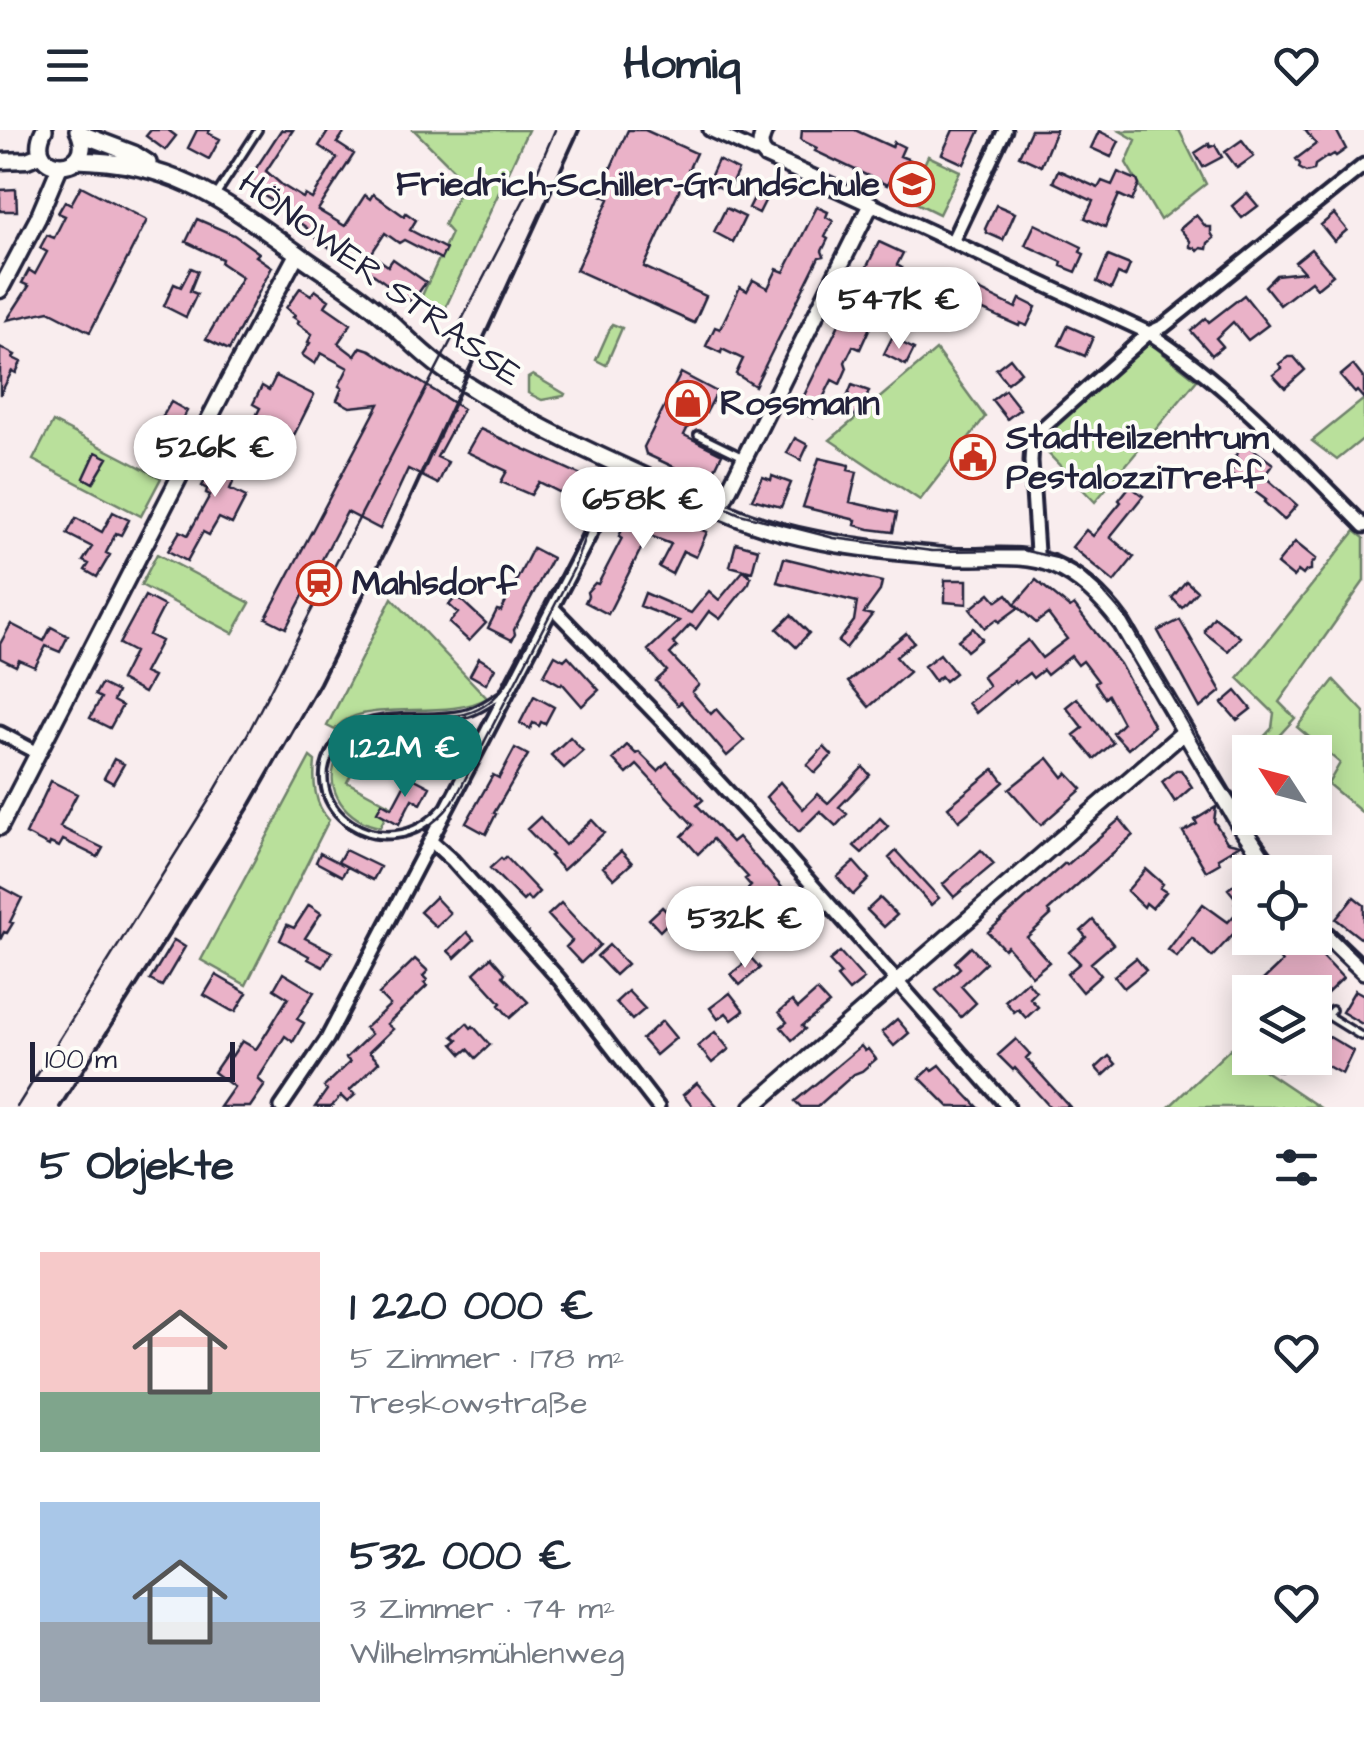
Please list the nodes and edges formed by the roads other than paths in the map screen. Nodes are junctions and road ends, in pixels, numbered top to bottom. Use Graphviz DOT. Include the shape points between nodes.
graph roads {
  1 [pos="258,130"];
  2 [pos="710,130"];
  3 [pos="764,130"];
  4 [pos="1005,130"];
  5 [pos="80,132"];
  6 [pos="39,139"];
  7 [pos="760,150"];
  8 [pos="0,162"];
  9 [pos="68,162"];
  10 [pos="1364,165"];
  11 [pos="164,172"];
  12 [pos="215,198"];
  13 [pos="871,204"];
  14 [pos="952,242"];
  15 [pos="298,254"];
  16 [pos="0,290"];
  17 [pos="1150,334"];
  18 [pos="698,435"];
  19 [pos="746,458"];
  20 [pos="626,467"];
  21 [pos="720,509"];
  22 [pos="1364,526"];
  23 [pos="1035,559"];
  24 [pos="552,607"];
  25 [pos="512,686"];
  26 [pos="1184,732"];
  27 [pos="0,733"];
  28 [pos="38,753"];
  29 [pos="464,778"];
  30 [pos="0,826"];
  31 [pos="430,841"];
  32 [pos="1262,855"];
  33 [pos="1332,940"];
  34 [pos="1364,971"];
  35 [pos="898,980"];
  36 [pos="1332,1014"];
  37 [pos="1362,1036"];
  38 [pos="280,1107"];
  39 [pos="658,1107"];
  40 [pos="752,1107"];
  41 [pos="1008,1107"];
  1 -- 12 [label="lane"];
  2 -- 7 [label="street"];
  3 -- 7 [label="street"];
  4 -- 14 [label="street"];
  5 -- 9 [label="main road" via="82,148"];
  5 -- 11 [label="main road, HÖNOWER STRASSE"];
  6 -- 8 [label="street" via="28,160"];
  6 -- 9 [label="main road" via="47,160"];
  7 -- 13 [label="street"];
  9 -- 11 [label="main road, HÖNOWER STRASSE" via="136,164"];
  9 -- 16 [label="street"];
  10 -- 17 [label="street"];
  11 -- 12 [label="main road, HÖNOWER STRASSE"];
  12 -- 15 [label="main road, HÖNOWER STRASSE"];
  13 -- 14 [label="street"];
  13 -- 19 [label="street"];
  14 -- 17 [label="street"];
  15 -- 20 [label="main road, HÖNOWER STRASSE" via="448,372"];
  15 -- 28 [label="street"];
  17 -- 22 [label="street" via="1244,408"];
  17 -- 23 [label="street" via="1038,431 1031,461"];
  18 -- 19 [label="lane"];
  19 -- 21 [label="street"];
  20 -- 21 [label="main road, HÖNOWER STRASSE"];
  20 -- 24 [label="street"];
  21 -- 23 [label="main road, HÖNOWER STRASSE" via="839,544"];
  23 -- 26 [label="main road, HÖNOWER STRASSE" via="1069,573 1111,609"];
  24 -- 25 [label="street"];
  24 -- 35 [label="street"];
  25 -- 29 [label="street"];
  25 -- 29 [label="lane" via="462,715 353,729 331,751 325,775 342,817 382,836 405,834 430,820"];
  26 -- 32 [label="main road, HÖNOWER STRASSE"];
  26 -- 35 [label="street"];
  27 -- 28 [label="street"];
  28 -- 30 [label="street"];
  29 -- 31 [label="street"];
  31 -- 38 [label="street" via="327,1039"];
  31 -- 39 [label="street" via="559,979"];
  33 -- 34 [label="main road"];
  35 -- 40 [label="street"];
  35 -- 41 [label="street"];
  36 -- 37 [label="lane"];
}
